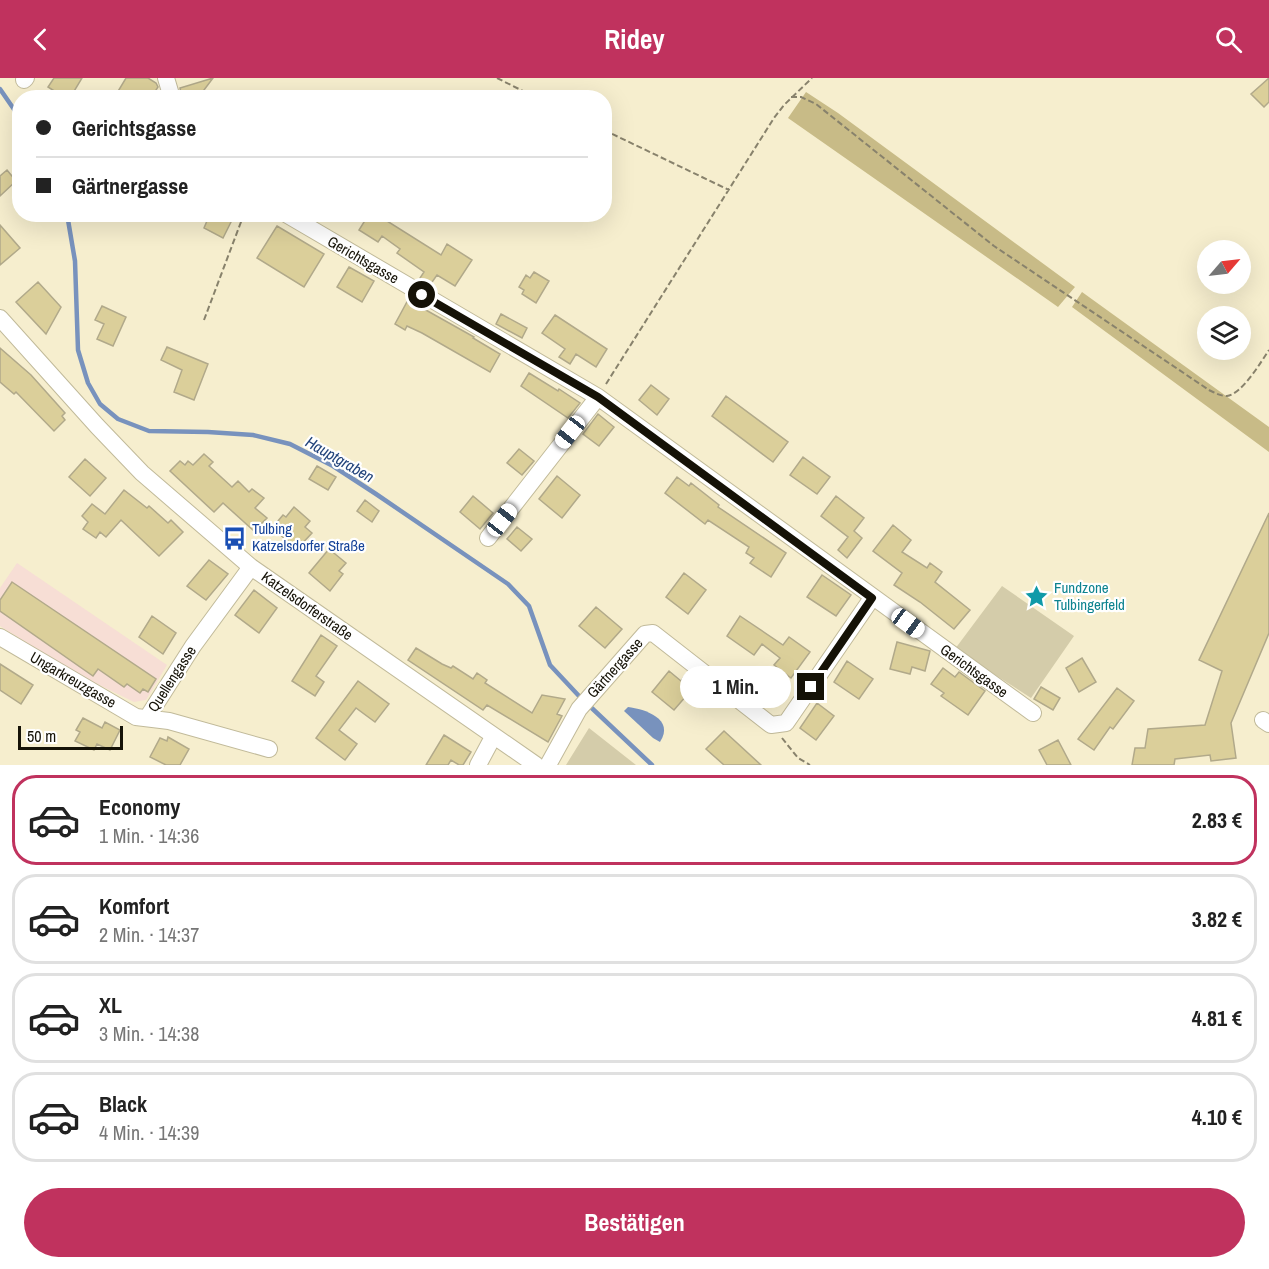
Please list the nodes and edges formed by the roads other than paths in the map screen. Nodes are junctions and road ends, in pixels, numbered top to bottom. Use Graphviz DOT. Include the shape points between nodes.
graph roads {
  1 [pos="300,222"];
  2 [pos="0,318"];
  3 [pos="598,397"];
  4 [pos="488,538"];
  5 [pos="251,567"];
  6 [pos="872,598"];
  7 [pos="0,637"];
  8 [pos="1033,713"];
  9 [pos="147,718"];
  10 [pos="493,737"];
  11 [pos="269,749"];
  12 [pos="478,765"];
  13 [pos="536,765"];
  14 [pos="548,765"];
  1 -- 3 [label="street, Gerichtsgasse"];
  2 -- 5 [label="street, Katzelsdorferstraße" via="142,473"];
  3 -- 4 [label="street"];
  3 -- 6 [label="street, Gerichtsgasse"];
  5 -- 9 [label="street, Quellengasse"];
  5 -- 10 [label="street, Katzelsdorferstraße"];
  6 -- 8 [label="street, Gerichtsgasse"];
  6 -- 14 [label="street, Gärtnergasse" via="786,723 771,725 653,633 645,634 579,709"];
  7 -- 9 [label="street, Ungarkreuzgasse" via="136,717"];
  9 -- 11 [label="street, Quellengasse"];
  10 -- 12 [label="street"];
  10 -- 13 [label="street, Katzelsdorferstraße"];
}
